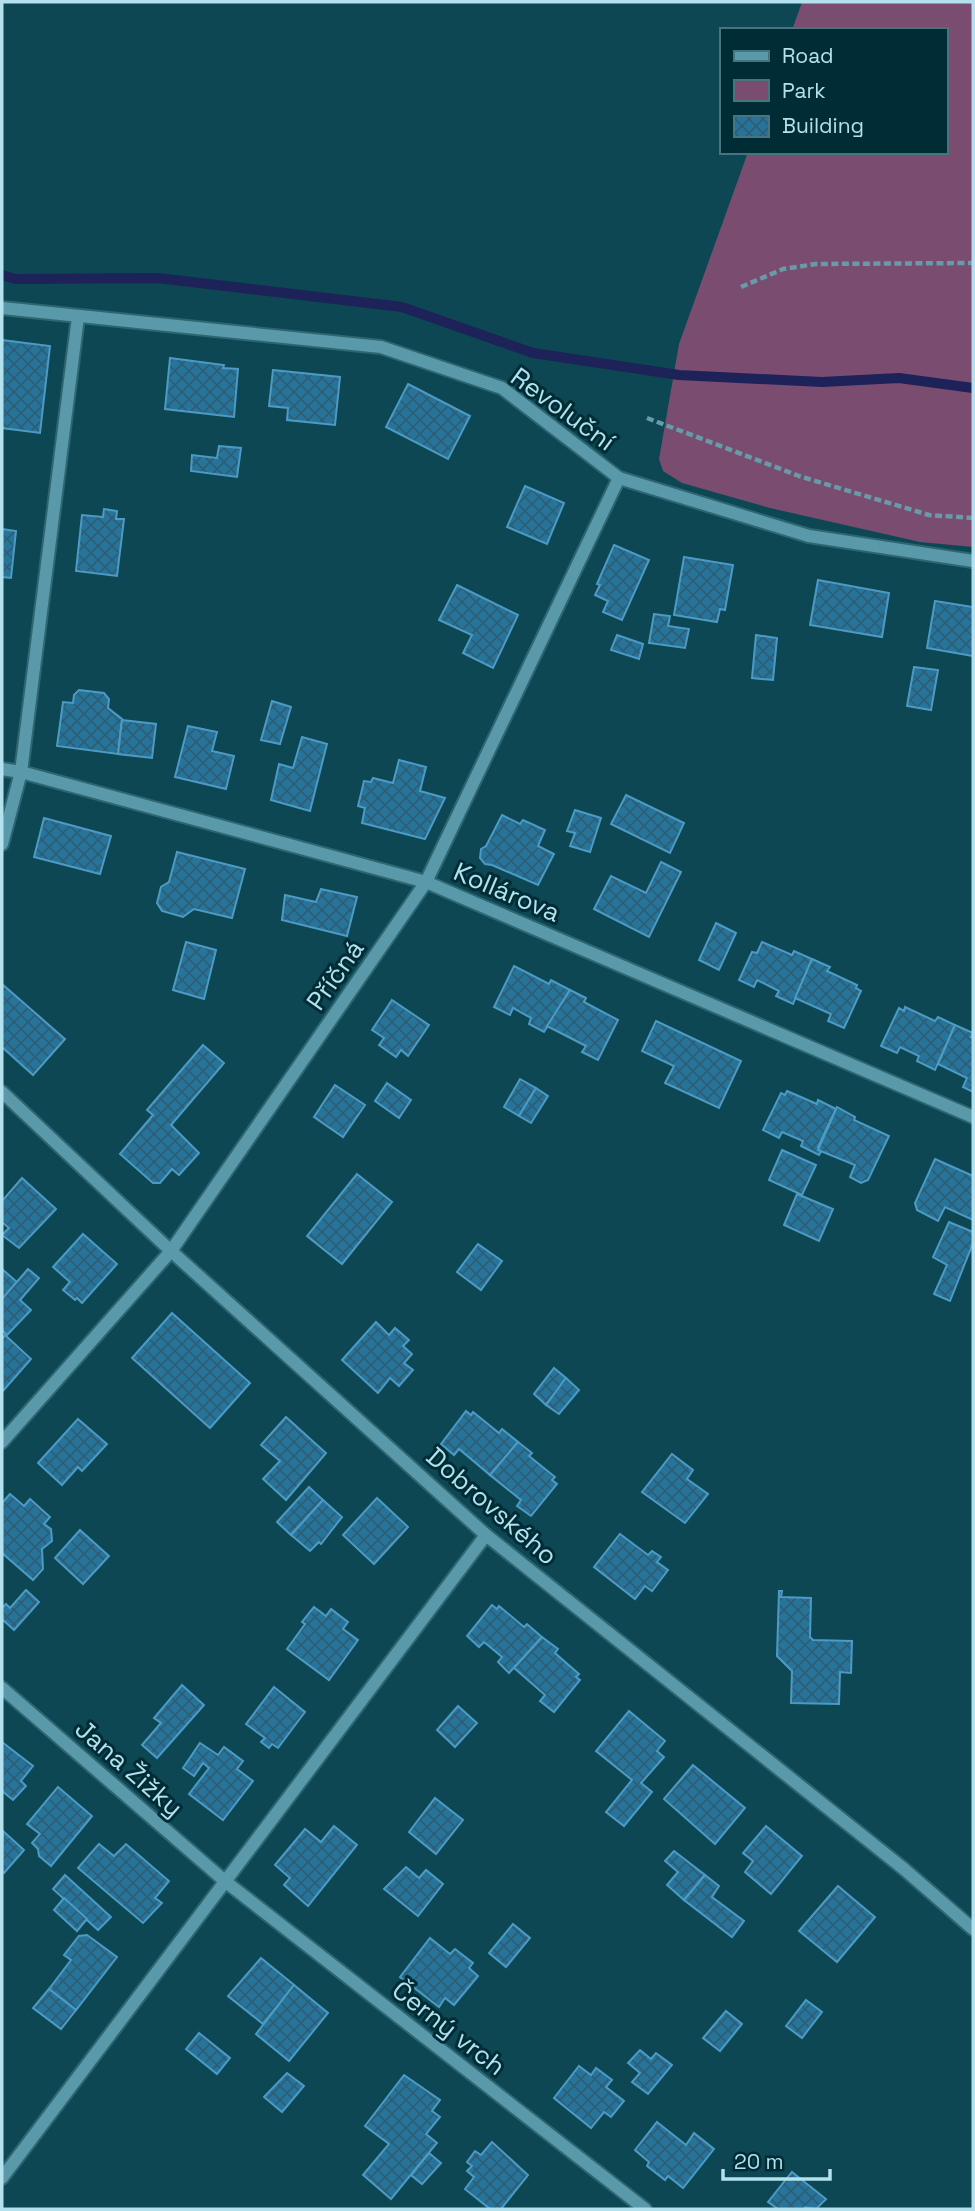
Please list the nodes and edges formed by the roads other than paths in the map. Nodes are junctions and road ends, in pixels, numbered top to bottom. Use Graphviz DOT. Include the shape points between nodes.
graph roads {
  1 [pos="2,308"];
  2 [pos="78,317"];
  3 [pos="619,478"];
  4 [pos="973,561"];
  5 [pos="2,769"];
  6 [pos="21,772"];
  7 [pos="2,844"];
  8 [pos="426,882"];
  9 [pos="2,1092"];
  10 [pos="973,1117"];
  11 [pos="171,1251"];
  12 [pos="2,1442"];
  13 [pos="486,1535"];
  14 [pos="2,1688"];
  15 [pos="226,1882"];
  16 [pos="973,1929"];
  17 [pos="2,2178"];
  18 [pos="645,2209"];
  1 -- 2 [label="street, Revoluční"];
  2 -- 3 [label="street, Revoluční" via="381,346 502,388"];
  2 -- 6 [label="street"];
  3 -- 4 [label="street, Revoluční" via="809,536"];
  3 -- 8 [label="street, Příčná"];
  5 -- 6 [label="street, Kollárova"];
  6 -- 7 [label="street"];
  6 -- 8 [label="street, Kollárova"];
  8 -- 10 [label="street, Kollárova"];
  8 -- 11 [label="street, Příčná"];
  9 -- 11 [label="street, Dobrovského"];
  11 -- 12 [label="street, Příčná"];
  11 -- 13 [label="street, Dobrovského"];
  13 -- 15 [label="street"];
  13 -- 16 [label="street, Dobrovského"];
  14 -- 15 [label="street, Jana Žižky"];
  15 -- 17 [label="street"];
  15 -- 18 [label="street, Černý vrch"];
}
